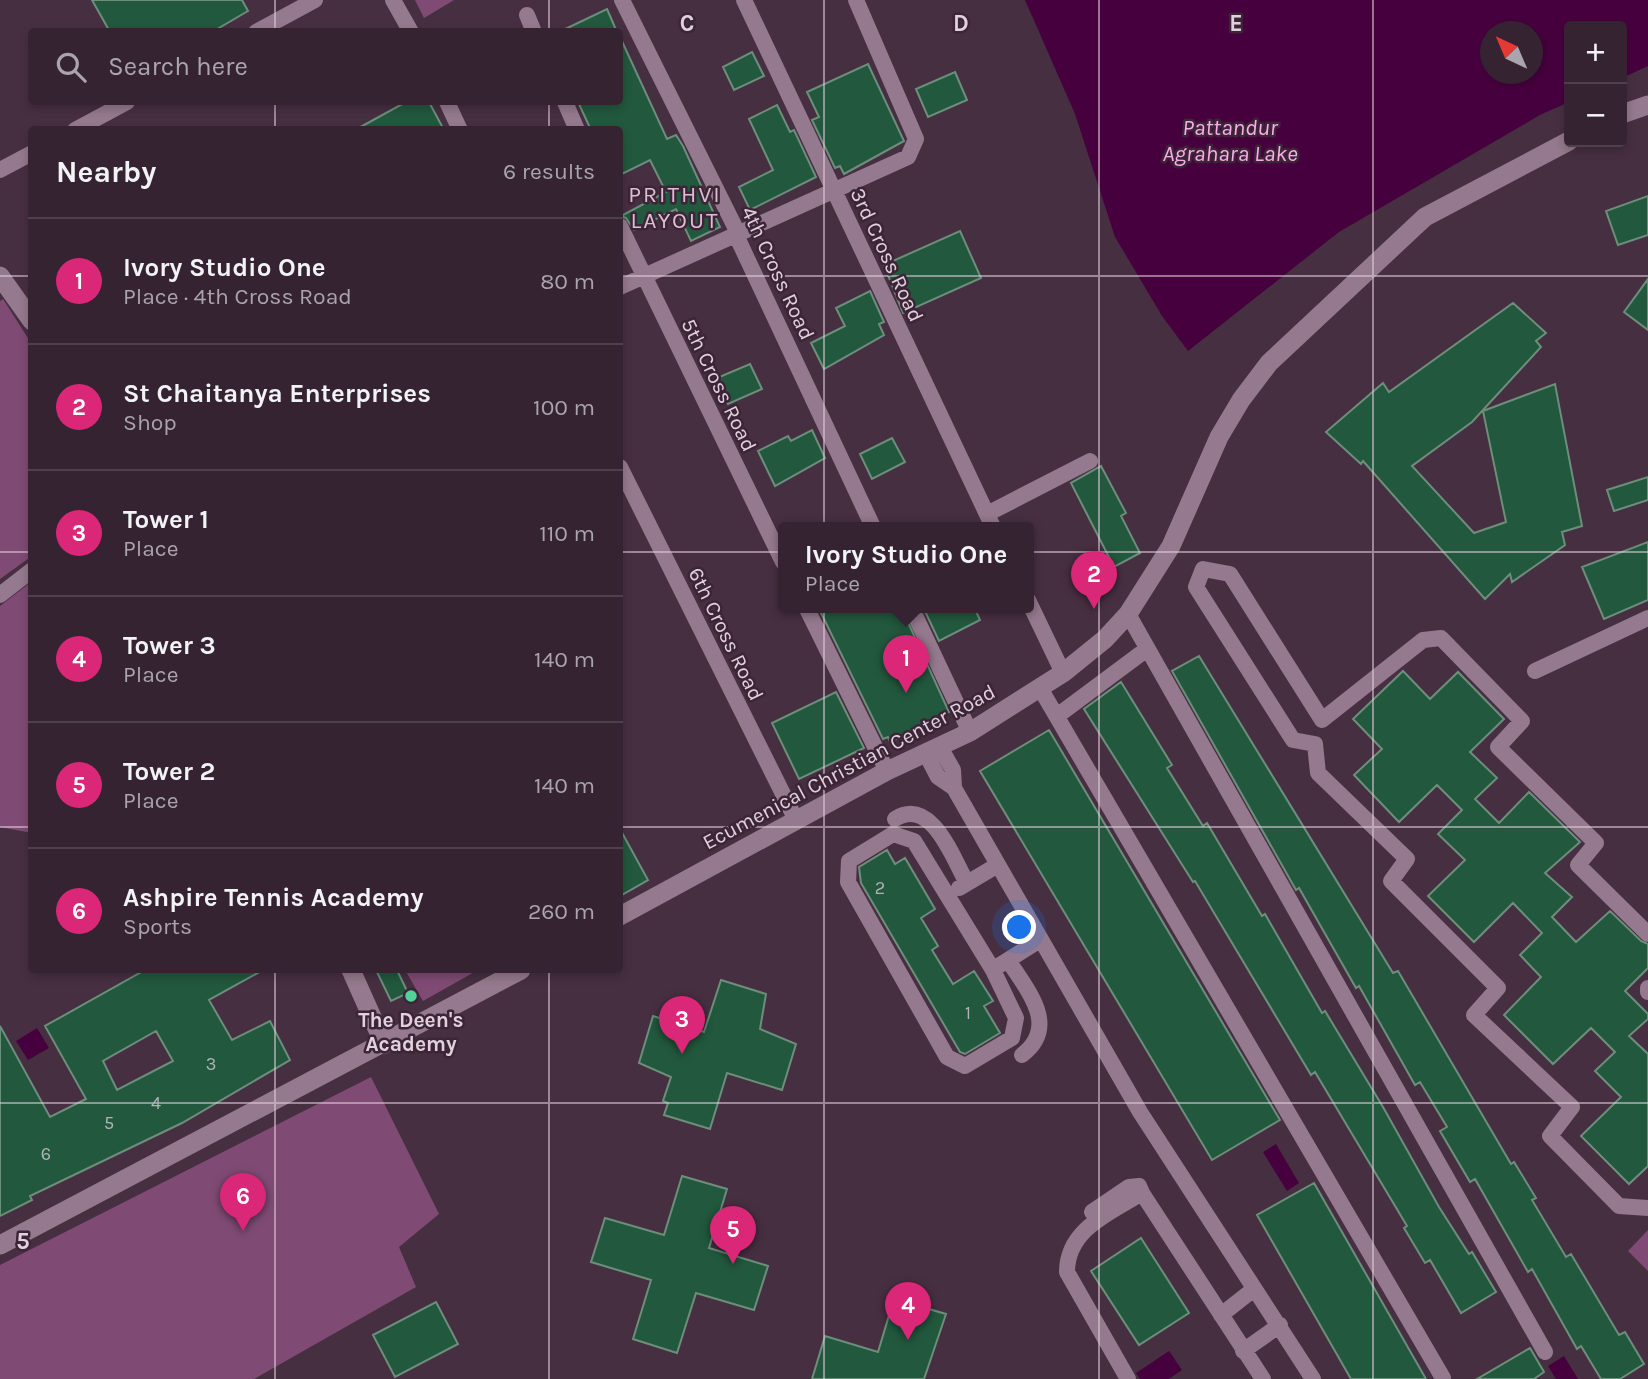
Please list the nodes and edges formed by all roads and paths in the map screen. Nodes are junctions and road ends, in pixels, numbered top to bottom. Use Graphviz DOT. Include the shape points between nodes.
graph roads {
  1 [pos="315,0"];
  2 [pos="393,0"];
  3 [pos="622,0"];
  4 [pos="744,0"];
  5 [pos="856,0"];
  6 [pos="527,15"];
  7 [pos="264,28"];
  8 [pos="409,28"];
  9 [pos="532,28"];
  10 [pos="121,105"];
  11 [pos="448,105"];
  12 [pos="566,105"];
  13 [pos="1648,105"];
  14 [pos="1627,112"];
  15 [pos="82,126"];
  16 [pos="458,126"];
  17 [pos="575,126"];
  18 [pos="1564,144"];
  19 [pos="28,155"];
  20 [pos="0,170"];
  21 [pos="833,191"];
  22 [pos="623,233"];
  23 [pos="736,235"];
  24 [pos="642,278"];
  25 [pos="2,281"];
  26 [pos="623,286"];
  27 [pos="28,316"];
  28 [pos="1090,461"];
  29 [pos="623,473"];
  30 [pos="990,520"];
  31 [pos="871,522"];
  32 [pos="778,552"];
  33 [pos="28,573"];
  34 [pos="0,595"];
  35 [pos="809,613"];
  36 [pos="914,613"];
  37 [pos="1034,613"];
  38 [pos="1128,614"];
  39 [pos="1648,618"];
  40 [pos="1147,649"];
  41 [pos="1535,671"];
  42 [pos="1063,673"];
  43 [pos="1040,688"];
  44 [pos="1056,716"];
  45 [pos="970,732"];
  46 [pos="933,750"];
  47 [pos="887,771"];
  48 [pos="895,819"];
  49 [pos="796,820"];
  50 [pos="996,866"];
  51 [pos="967,883"];
  52 [pos="947,895"];
  53 [pos="623,914"];
  54 [pos="1648,934"];
  55 [pos="1040,940"];
  56 [pos="1008,960"];
  57 [pos="993,970"];
  58 [pos="352,973"];
  59 [pos="515,973"];
  60 [pos="384,1044"];
  61 [pos="1022,1055"];
  62 [pos="1142,1193"];
  63 [pos="1648,1208"];
  64 [pos="1092,1212"];
  65 [pos="0,1245"];
  66 [pos="1254,1289"];
  67 [pos="1221,1315"];
  68 [pos="1280,1325"];
  69 [pos="1243,1351"];
  70 [pos="1545,1352"];
  71 [pos="1443,1378"];
  72 [pos="1128,1379"];
  73 [pos="1263,1379"];
  74 [pos="1313,1379"];
  1 -- 7 [label="street"];
  2 -- 8 [label="street"];
  3 -- 23 [label="street, 4th Cross Road"];
  4 -- 21 [label="street, 3rd Cross Road"];
  5 -- 21 [label="street" via="916,139 908,157"];
  6 -- 9 [label="street"];
  10 -- 15 [label="street"];
  11 -- 16 [label="street"];
  12 -- 17 [label="street"];
  13 -- 14 [label="street"];
  18 -- 38 [label="street, Ecumenical Christian Center Road" via="1425,217 1269,363 1219,437 1171,546"];
  19 -- 20 [label="street"];
  21 -- 23 [label="street"];
  21 -- 30 [label="street, 3rd Cross Road"];
  22 -- 24 [label="street, 5th Cross Road"];
  23 -- 24 [label="street"];
  23 -- 31 [label="street, 4th Cross Road"];
  24 -- 26 [label="street"];
  24 -- 32 [label="street, 5th Cross Road"];
  25 -- 27 [label="street"];
  28 -- 30 [label="street"];
  29 -- 49 [label="street, 6th Cross Road"];
  33 -- 34 [label="street"];
  35 -- 47 [label="street"];
  36 -- 45 [label="street"];
  37 -- 42 [label="street"];
  38 -- 40 [label="street"];
  38 -- 42 [label="street, Ecumenical Christian Center Road"];
  39 -- 41 [label="street"];
  40 -- 44 [label="street"];
  40 -- 70 [label="street"];
  42 -- 43 [label="street, Ecumenical Christian Center Road"];
  43 -- 44 [label="street"];
  43 -- 45 [label="street, Ecumenical Christian Center Road"];
  44 -- 71 [label="street"];
  45 -- 46 [label="street, Ecumenical Christian Center Road"];
  46 -- 47 [label="street, Ecumenical Christian Center Road"];
  46 -- 50 [label="street" via="938,776 954,788"];
  47 -- 49 [label="street, Ecumenical Christian Center Road"];
  48 -- 51 [label="street" via="913,813 930,820"];
  49 -- 53 [label="street, Ecumenical Christian Center Road"];
  50 -- 51 [label="street"];
  50 -- 55 [label="street"];
  51 -- 52 [label="street"];
  52 -- 57 [label="street"];
  52 -- 57 [label="street" via="914,841 893,834 849,861 848,882 947,1057 965,1066 1012,1038 1016,1018"];
  54 -- 63 [label="street" via="1578,865 1597,843 1498,747 1522,721 1441,638 1423,640 1322,720 1230,574 1203,569 1196,587 1293,740 1315,744 1318,774 1407,859 1391,881 1498,988 1474,1016 1572,1107 1550,1136 1619,1206"];
  55 -- 56 [label="street"];
  55 -- 66 [label="street" via="1140,1112"];
  56 -- 57 [label="street"];
  56 -- 61 [label="street" via="1040,1012 1039,1034"];
  58 -- 60 [label="street"];
  59 -- 60 [label="street"];
  60 -- 65 [label="street"];
  62 -- 64 [label="street" via="1139,1186 1129,1187"];
  62 -- 67 [label="street"];
  62 -- 72 [label="street" via="1081,1231 1067,1257 1068,1272"];
  66 -- 67 [label="street"];
  66 -- 68 [label="street"];
  67 -- 69 [label="street"];
  68 -- 69 [label="street"];
  68 -- 74 [label="street"];
  69 -- 73 [label="street"];
}
